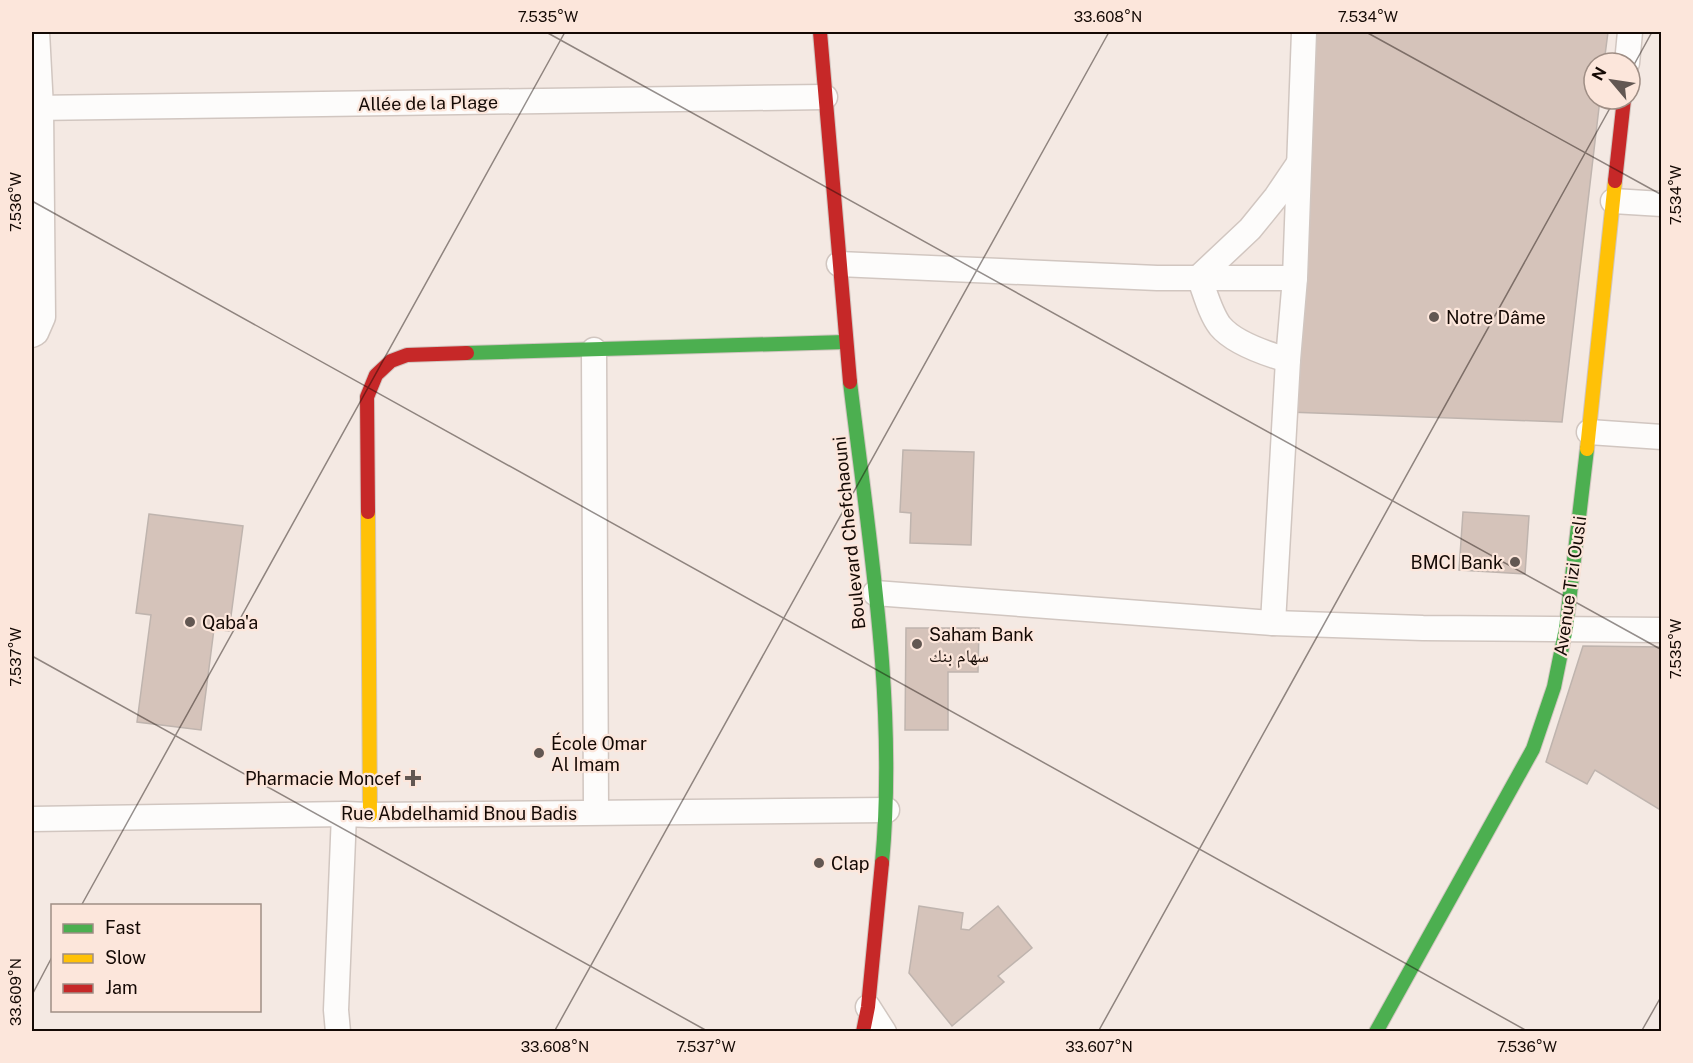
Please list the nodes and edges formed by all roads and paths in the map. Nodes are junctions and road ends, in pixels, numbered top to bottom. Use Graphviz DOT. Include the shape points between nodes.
graph roads {
  1 [pos="37,32"];
  2 [pos="820,32"];
  3 [pos="1304,32"];
  4 [pos="1630,32"];
  5 [pos="1628,51"];
  6 [pos="825,97"];
  7 [pos="36,108"];
  8 [pos="1623,111"];
  9 [pos="1299,162"];
  10 [pos="1613,201"];
  11 [pos="1662,204"];
  12 [pos="839,264"];
  13 [pos="1199,277"];
  14 [pos="1295,278"];
  15 [pos="32,335"];
  16 [pos="845,342"];
  17 [pos="594,350"];
  18 [pos="1288,360"];
  19 [pos="1589,432"];
  20 [pos="1662,437"];
  21 [pos="875,593"];
  22 [pos="1273,623"];
  23 [pos="1566,628"];
  24 [pos="1662,630"];
  25 [pos="887,810"];
  26 [pos="596,812"];
  27 [pos="344,814"];
  28 [pos="370,815"];
  29 [pos="32,819"];
  30 [pos="868,1007"];
  31 [pos="338,1032"];
  32 [pos="864,1032"];
  33 [pos="884,1032"];
  34 [pos="1376,1032"];
  1 -- 7 [label="street"];
  2 -- 6 [label="street, Boulevard Chefchaouni"];
  3 -- 9 [label="street"];
  4 -- 5 [label="street"];
  6 -- 7 [label="street, Allée de la Plage"];
  6 -- 12 [label="street, Boulevard Chefchaouni"];
  7 -- 15 [label="street" via="43,317"];
  8 -- 10 [label="street, Avenue Tizi Ousli"];
  9 -- 13 [label="street" via="1250,229"];
  9 -- 14 [label="street"];
  10 -- 11 [label="street"];
  10 -- 19 [label="street, Avenue Tizi Ousli"];
  12 -- 13 [label="street"];
  12 -- 16 [label="street, Boulevard Chefchaouni"];
  13 -- 14 [label="street"];
  13 -- 18 [label="street" via="1220,326 1251,346"];
  14 -- 18 [label="street"];
  16 -- 17 [label="street"];
  16 -- 21 [label="street, Boulevard Chefchaouni"];
  17 -- 26 [label="street"];
  17 -- 28 [label="street" via="407,355 384,364 373,381 368,398"];
  18 -- 22 [label="street"];
  19 -- 20 [label="street"];
  19 -- 23 [label="street, Avenue Tizi Ousli"];
  21 -- 22 [label="street"];
  21 -- 25 [label="street, Boulevard Chefchaouni" via="885,716"];
  22 -- 23 [label="street"];
  23 -- 24 [label="street"];
  23 -- 34 [label="street, Avenue Tizi Ousli" via="1554,687 1533,749"];
  25 -- 26 [label="street, Rue Abdelhamid Bnou Badis"];
  25 -- 30 [label="street, Boulevard Chefchaouni"];
  26 -- 28 [label="street, Rue Abdelhamid Bnou Badis"];
  27 -- 28 [label="street, Rue Abdelhamid Bnou Badis"];
  27 -- 29 [label="street, Rue Abdelhamid Bnou Badis"];
  27 -- 31 [label="street"];
  30 -- 32 [label="street, Boulevard Chefchaouni"];
  30 -- 33 [label="street"];
}
